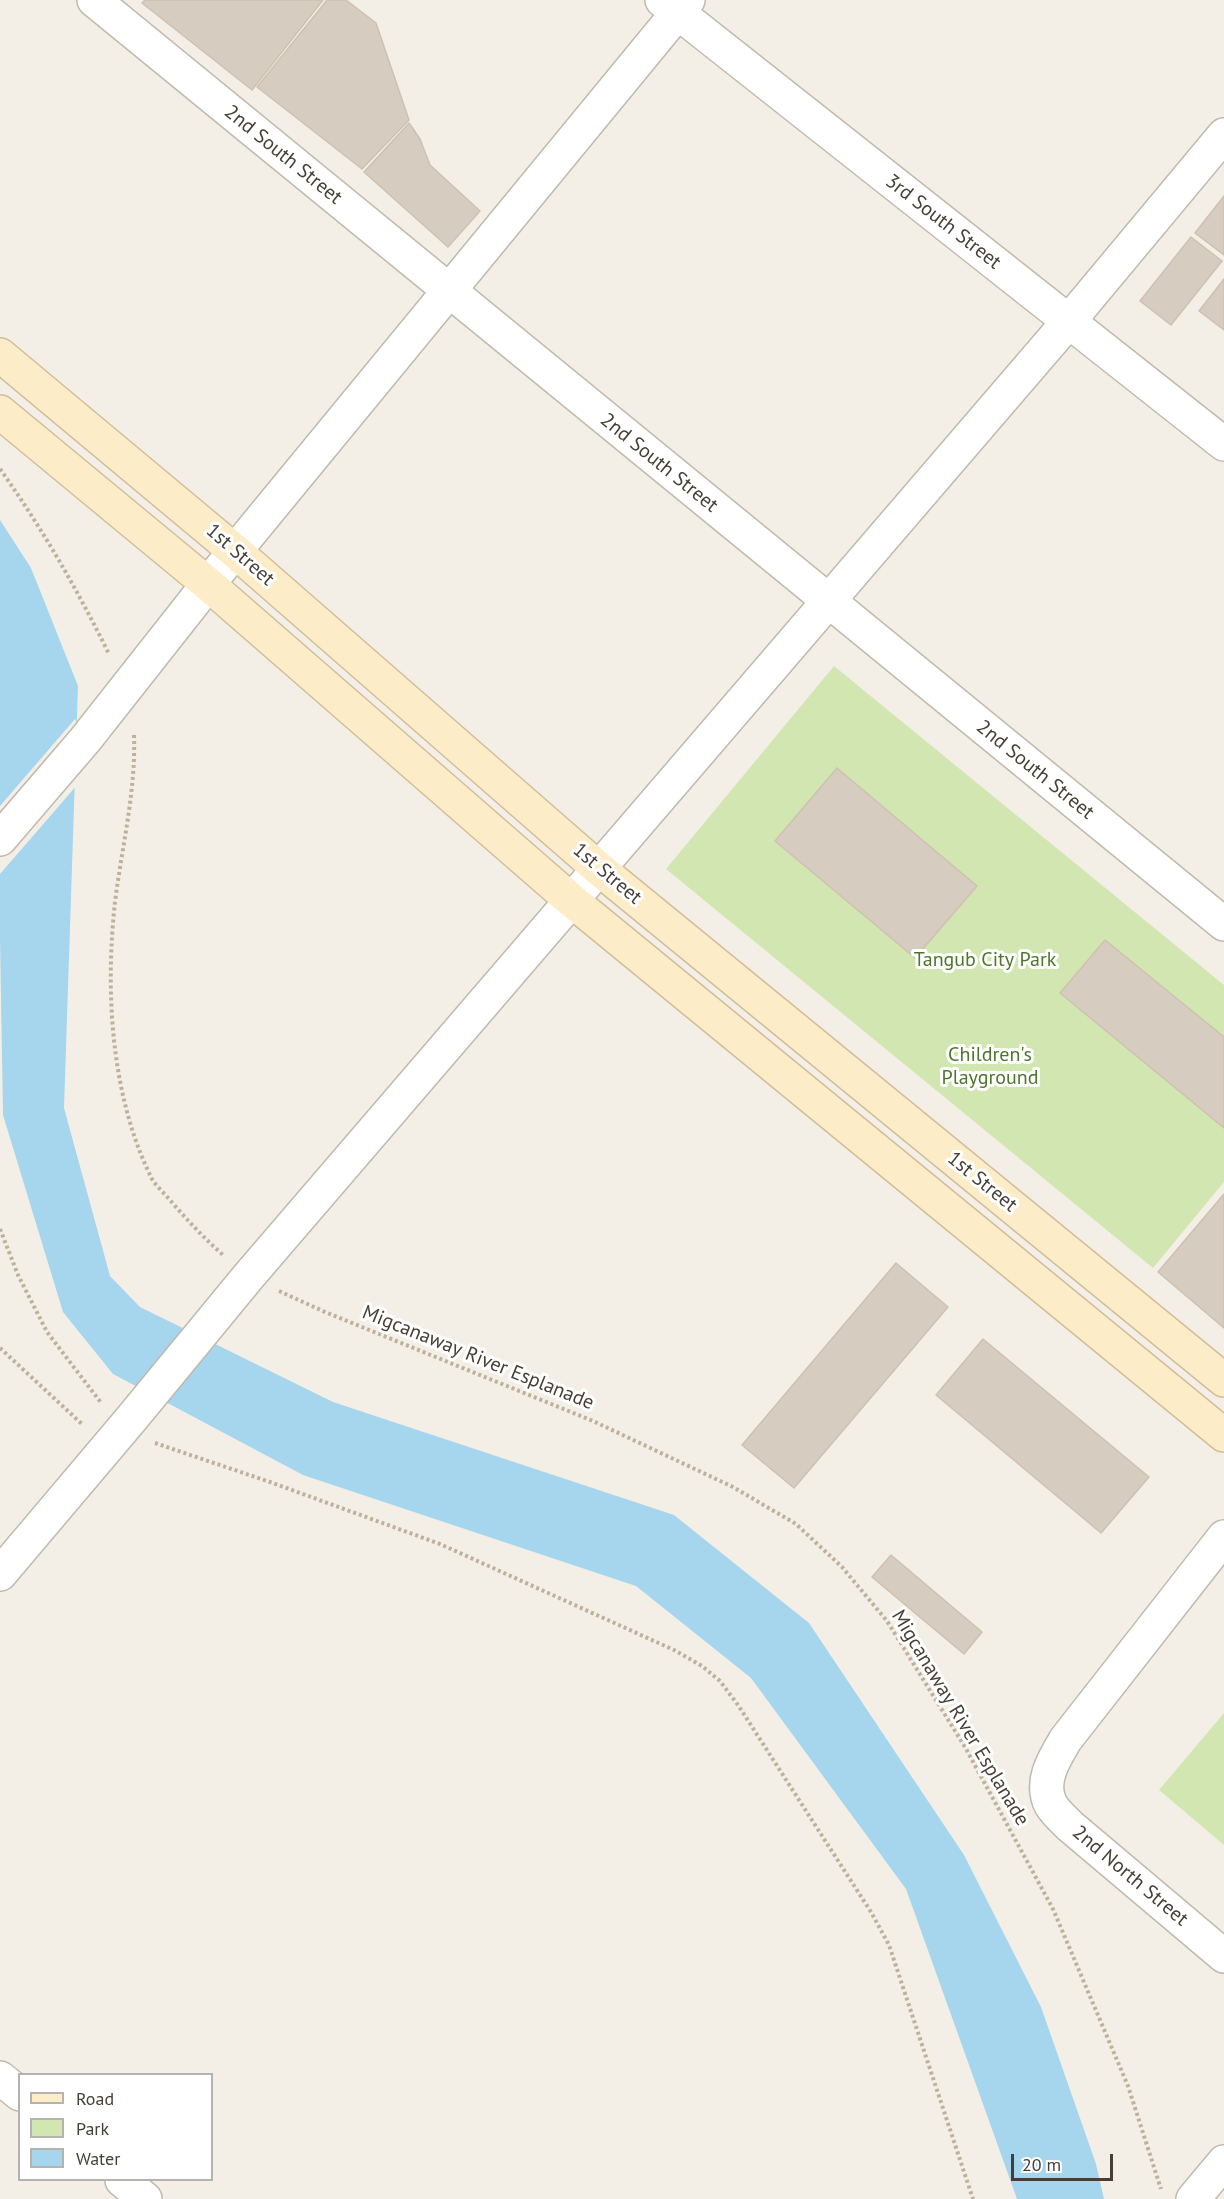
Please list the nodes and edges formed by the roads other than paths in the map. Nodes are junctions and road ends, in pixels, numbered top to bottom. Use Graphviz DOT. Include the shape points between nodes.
graph roads {
  1 [pos="94,0"];
  2 [pos="676,4"];
  3 [pos="1224,135"];
  4 [pos="449,292"];
  5 [pos="1069,321"];
  6 [pos="0,355"];
  7 [pos="0,412"];
  8 [pos="1224,444"];
  9 [pos="236,552"];
  10 [pos="208,584"];
  11 [pos="828,601"];
  12 [pos="0,839"];
  13 [pos="598,868"];
  14 [pos="571,900"];
  15 [pos="1224,924"];
  16 [pos="1224,1380"];
  17 [pos="1224,1435"];
  18 [pos="1224,1538"];
  19 [pos="0,1574"];
  20 [pos="1224,1956"];
  21 [pos="0,2078"];
  22 [pos="18,2092"];
  23 [pos="1224,2162"];
  24 [pos="123,2181"];
  25 [pos="145,2199"];
  26 [pos="1193,2199"];
  1 -- 4 [label="street, 2nd South Street"];
  2 -- 4 [label="street"];
  2 -- 5 [label="street, 3rd South Street"];
  3 -- 5 [label="street"];
  4 -- 9 [label="street"];
  4 -- 11 [label="street, 2nd South Street"];
  5 -- 8 [label="street, 3rd South Street"];
  5 -- 11 [label="street"];
  6 -- 9 [label="main road, 1st Street"];
  7 -- 10 [label="main road"];
  9 -- 10 [label="street"];
  9 -- 13 [label="main road, 1st Street"];
  10 -- 12 [label="street" via="85,740"];
  10 -- 14 [label="main road"];
  11 -- 13 [label="street"];
  11 -- 15 [label="street, 2nd South Street"];
  13 -- 14 [label="street"];
  13 -- 16 [label="main road, 1st Street"];
  14 -- 17 [label="main road"];
  14 -- 19 [label="street"];
  18 -- 20 [label="street, 2nd North Street" via="1066,1739 1050,1766 1047,1788 1051,1805 1070,1826"];
  21 -- 22 [label="street"];
  23 -- 26 [label="street"];
  24 -- 25 [label="street"];
}
